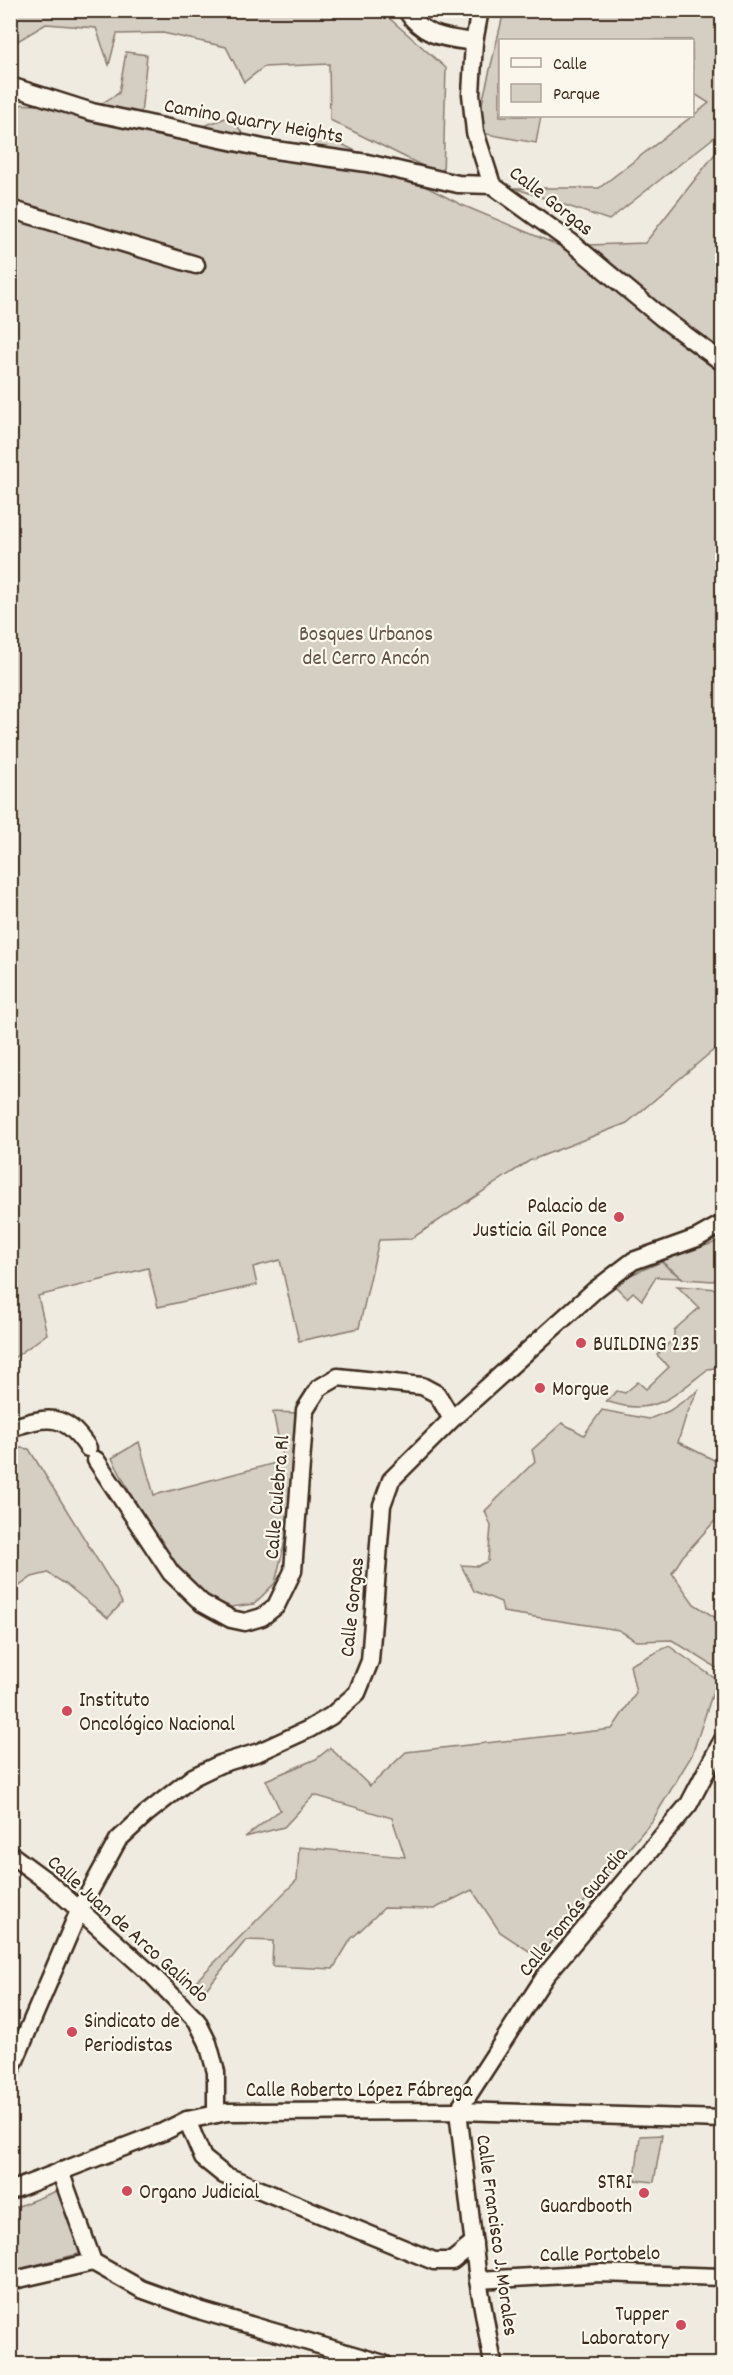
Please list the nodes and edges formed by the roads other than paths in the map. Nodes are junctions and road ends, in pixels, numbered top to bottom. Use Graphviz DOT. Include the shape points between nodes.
graph roads {
  1 [pos="405,10"];
  2 [pos="480,10"];
  3 [pos="474,42"];
  4 [pos="10,86"];
  5 [pos="492,184"];
  6 [pos="10,209"];
  7 [pos="196,265"];
  8 [pos="723,362"];
  9 [pos="723,1224"];
  10 [pos="452,1419"];
  11 [pos="10,1428"];
  12 [pos="723,1741"];
  13 [pos="10,1854"];
  14 [pos="79,1911"];
  15 [pos="10,2072"];
  16 [pos="458,2111"];
  17 [pos="216,2114"];
  18 [pos="723,2118"];
  19 [pos="187,2120"];
  20 [pos="60,2171"];
  21 [pos="10,2191"];
  22 [pos="474,2243"];
  23 [pos="93,2262"];
  24 [pos="723,2277"];
  25 [pos="478,2280"];
  26 [pos="10,2281"];
  27 [pos="384,2364"];
  28 [pos="494,2364"];
  1 -- 3 [label="street" via="427,33"];
  2 -- 3 [label="street, Calle Gorgas"];
  3 -- 5 [label="street, Calle Gorgas" via="471,94 475,132"];
  4 -- 5 [label="street, Camino Quarry Heights" via="92,112 268,149 367,163 458,184"];
  5 -- 8 [label="street, Calle Gorgas"];
  6 -- 7 [label="street"];
  9 -- 10 [label="street, Calle Gorgas" via="697,1238 633,1261 595,1290"];
  10 -- 11 [label="street, Calle Culebra Rl" via="437,1394 422,1386 338,1377 319,1388 306,1410 293,1571 276,1606 262,1617 245,1622 202,1603 171,1573 76,1430 55,1419 37,1419"];
  10 -- 14 [label="street, Calle Gorgas" via="391,1480 382,1505 370,1661 357,1693 309,1729 193,1777 118,1840"];
  12 -- 16 [label="street, Calle Tomás Guardia" via="688,1804 546,1975"];
  13 -- 14 [label="street, Calle Juan de Arco Galindo"];
  14 -- 15 [label="street, Calle Gorgas"];
  14 -- 17 [label="street, Calle Juan de Arco Galindo" via="197,2020 216,2072"];
  16 -- 17 [label="street, Calle Roberto López Fábrega"];
  16 -- 18 [label="street, Calle Roberto López Fábrega"];
  16 -- 22 [label="street, Calle Francisco J. Morales"];
  17 -- 19 [label="street, Calle Roberto López Fábrega"];
  19 -- 20 [label="street, Calle Roberto López Fábrega"];
  19 -- 22 [label="street" via="202,2158 224,2175 434,2261 452,2261"];
  20 -- 21 [label="street, Calle Roberto López Fábrega"];
  20 -- 23 [label="street"];
  22 -- 25 [label="street, Calle Francisco J. Morales"];
  23 -- 26 [label="street"];
  23 -- 27 [label="street" via="141,2289 192,2307"];
  24 -- 25 [label="street, Calle Portobelo" via="600,2273"];
  25 -- 28 [label="street, Calle Francisco J. Morales"];
}
